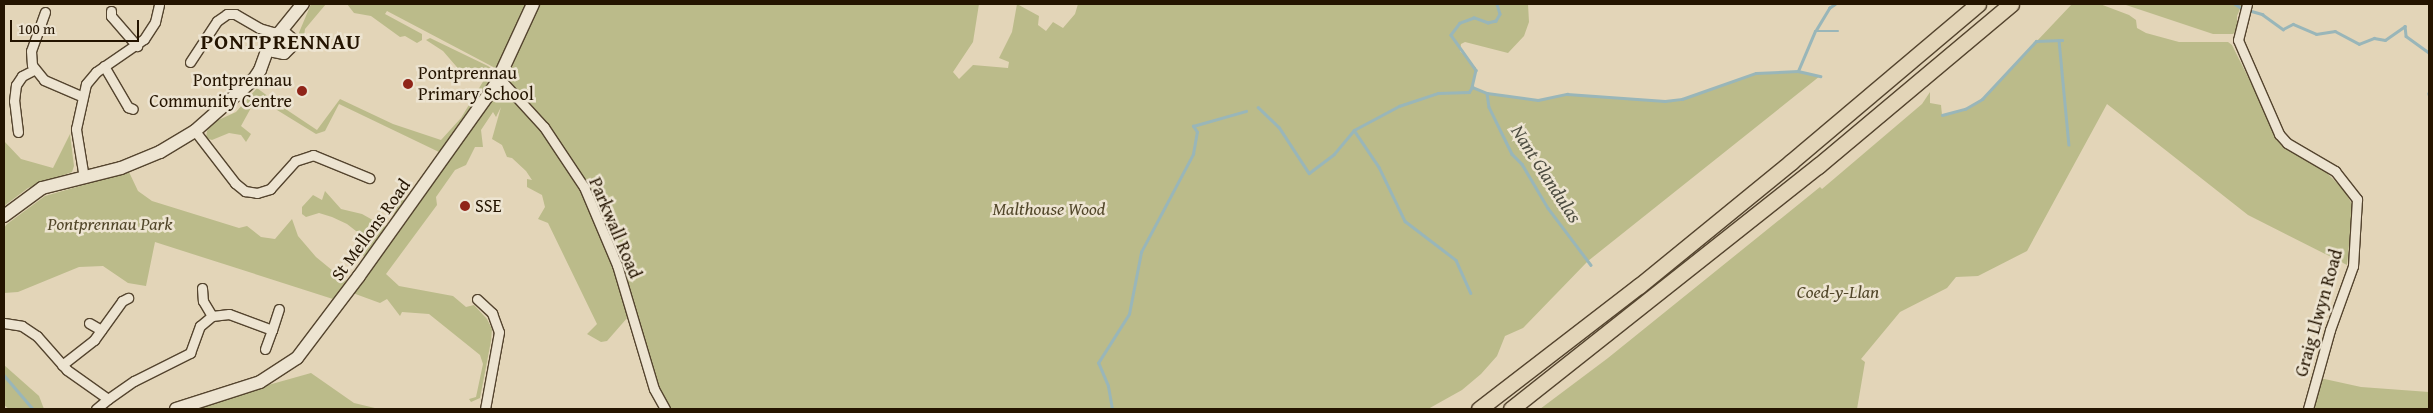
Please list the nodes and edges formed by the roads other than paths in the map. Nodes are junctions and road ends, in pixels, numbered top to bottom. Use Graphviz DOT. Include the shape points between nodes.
graph roads {
  1 [pos="159,4"];
  2 [pos="532,4"];
  3 [pos="1978,4"];
  4 [pos="2011,4"];
  5 [pos="2247,4"];
  6 [pos="300,9"];
  7 [pos="111,11"];
  8 [pos="45,12"];
  9 [pos="274,38"];
  10 [pos="291,39"];
  11 [pos="137,46"];
  12 [pos="281,53"];
  13 [pos="190,62"];
  14 [pos="104,66"];
  15 [pos="34,70"];
  16 [pos="260,70"];
  17 [pos="500,79"];
  18 [pos="81,96"];
  19 [pos="133,109"];
  20 [pos="196,131"];
  21 [pos="18,132"];
  22 [pos="84,178"];
  23 [pos="369,178"];
  24 [pos="4,216"];
  25 [pos="202,288"];
  26 [pos="128,298"];
  27 [pos="477,299"];
  28 [pos="279,309"];
  29 [pos="212,316"];
  30 [pos="4,323"];
  31 [pos="89,323"];
  32 [pos="101,330"];
  33 [pos="272,330"];
  34 [pos="265,349"];
  35 [pos="62,365"];
  36 [pos="108,399"];
  37 [pos="96,409"];
  38 [pos="176,409"];
  39 [pos="485,409"];
  40 [pos="665,409"];
  41 [pos="1479,409"];
  42 [pos="1511,409"];
  43 [pos="2308,409"];
  1 -- 11 [label="street" via="151,30"];
  2 -- 17 [label="main road, St Mellons Road"];
  3 -- 41 [label="highway" via="1792,162"];
  4 -- 42 [label="highway" via="1810,172"];
  5 -- 43 [label="street, Graig Llwyn Road" via="2238,40 2279,134 2286,143 2335,171 2357,199 2354,266 2330,330"];
  6 -- 9 [label="main road"];
  6 -- 10 [label="main road"];
  7 -- 11 [label="street" via="111,16"];
  8 -- 15 [label="street" via="31,51"];
  9 -- 10 [label="main road"];
  9 -- 12 [label="main road"];
  9 -- 13 [label="street" via="235,14 221,16"];
  9 -- 16 [label="main road"];
  10 -- 12 [label="main road" via="290,49"];
  11 -- 14 [label="street"];
  12 -- 16 [label="main road"];
  14 -- 18 [label="street" via="90,78"];
  14 -- 19 [label="street" via="128,107"];
  15 -- 18 [label="street" via="53,86"];
  15 -- 21 [label="street" via="22,76 16,85 14,101"];
  16 -- 20 [label="main road" via="236,97"];
  17 -- 38 [label="main road, St Mellons Road" via="360,276 296,358 260,382"];
  17 -- 40 [label="street, Parkwall Road" via="544,127 584,187 617,265 654,389"];
  18 -- 22 [label="street" via="76,129"];
  20 -- 22 [label="main road" via="138,162"];
  20 -- 23 [label="street" via="235,184 245,191 257,193 270,189 294,161 313,155"];
  22 -- 24 [label="main road" via="42,188"];
  25 -- 29 [label="street" via="203,301"];
  26 -- 32 [label="street" via="122,301"];
  27 -- 39 [label="street" via="492,313 499,332"];
  28 -- 33 [label="street"];
  29 -- 33 [label="street" via="228,314"];
  29 -- 36 [label="street" via="200,326 190,353 140,377"];
  30 -- 35 [label="street" via="30,331"];
  31 -- 32 [label="street"];
  32 -- 35 [label="street" via="90,344"];
  33 -- 34 [label="street"];
  35 -- 36 [label="street"];
  36 -- 37 [label="street"];
}
